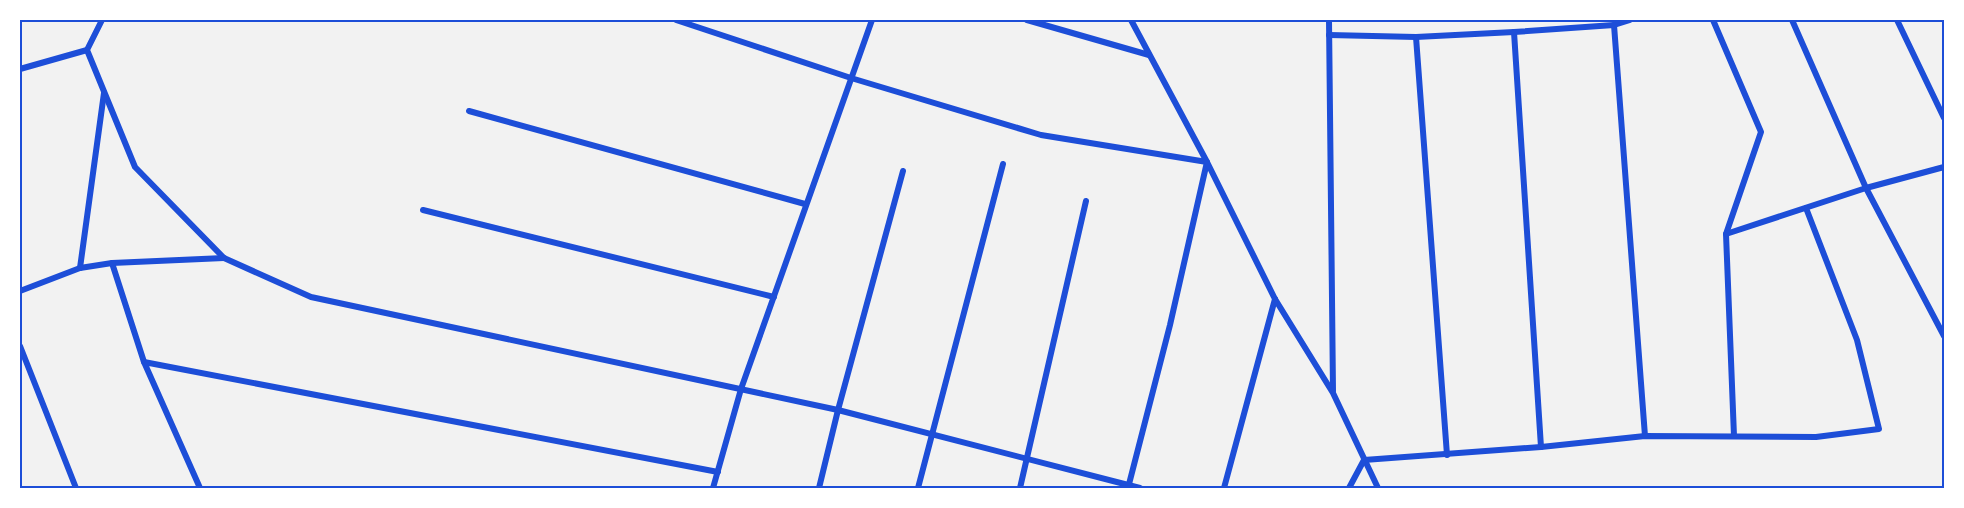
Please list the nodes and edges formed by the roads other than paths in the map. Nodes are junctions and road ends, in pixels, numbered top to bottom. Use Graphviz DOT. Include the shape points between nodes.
graph roads {
  1 [pos="102,20"];
  2 [pos="676,20"];
  3 [pos="872,20"];
  4 [pos="1027,20"];
  5 [pos="1131,20"];
  6 [pos="1329,20"];
  7 [pos="1630,20"];
  8 [pos="1713,20"];
  9 [pos="1792,20"];
  10 [pos="1897,20"];
  11 [pos="1614,25"];
  12 [pos="1514,32"];
  13 [pos="1329,35"];
  14 [pos="1416,37"];
  15 [pos="87,50"];
  16 [pos="1149,55"];
  17 [pos="20,69"];
  18 [pos="851,78"];
  19 [pos="104,92"];
  20 [pos="469,111"];
  21 [pos="1944,118"];
  22 [pos="1207,162"];
  23 [pos="1003,164"];
  24 [pos="1944,167"];
  25 [pos="903,171"];
  26 [pos="1866,188"];
  27 [pos="1086,201"];
  28 [pos="805,204"];
  29 [pos="1806,208"];
  30 [pos="423,210"];
  31 [pos="1726,234"];
  32 [pos="224,258"];
  33 [pos="112,263"];
  34 [pos="80,268"];
  35 [pos="20,291"];
  36 [pos="774,297"];
  37 [pos="1275,299"];
  38 [pos="1944,336"];
  39 [pos="20,346"];
  40 [pos="144,362"];
  41 [pos="741,389"];
  42 [pos="1333,393"];
  43 [pos="838,410"];
  44 [pos="931,434"];
  45 [pos="1645,436"];
  46 [pos="1734,436"];
  47 [pos="1541,447"];
  48 [pos="1447,455"];
  49 [pos="1027,459"];
  50 [pos="1364,460"];
  51 [pos="718,472"];
  52 [pos="1129,487"];
  53 [pos="76,489"];
  54 [pos="200,489"];
  55 [pos="713,489"];
  56 [pos="819,489"];
  57 [pos="918,489"];
  58 [pos="1020,489"];
  59 [pos="1140,489"];
  60 [pos="1224,489"];
  61 [pos="1349,489"];
  62 [pos="1378,489"];
  1 -- 15 [label="street"];
  2 -- 18 [label="street"];
  3 -- 18 [label="street"];
  4 -- 16 [label="street"];
  5 -- 16 [label="street"];
  6 -- 13 [label="street"];
  7 -- 11 [label="street"];
  8 -- 31 [label="street" via="1761,132"];
  9 -- 26 [label="street"];
  10 -- 21 [label="street"];
  11 -- 12 [label="street"];
  11 -- 45 [label="street"];
  12 -- 14 [label="street"];
  12 -- 47 [label="street"];
  13 -- 14 [label="street"];
  13 -- 42 [label="street"];
  14 -- 48 [label="street"];
  15 -- 17 [label="street"];
  15 -- 19 [label="street"];
  16 -- 22 [label="street"];
  18 -- 22 [label="street" via="1041,135"];
  18 -- 28 [label="street"];
  19 -- 32 [label="street" via="135,167"];
  19 -- 34 [label="street"];
  20 -- 28 [label="street"];
  22 -- 37 [label="street"];
  22 -- 52 [label="street"];
  23 -- 44 [label="street"];
  24 -- 26 [label="street"];
  25 -- 43 [label="street"];
  26 -- 29 [label="street"];
  26 -- 38 [label="street"];
  27 -- 49 [label="street"];
  28 -- 36 [label="street"];
  29 -- 31 [label="street"];
  29 -- 46 [label="street" via="1857,340 1879,429 1816,436"];
  30 -- 36 [label="street"];
  31 -- 46 [label="street"];
  32 -- 33 [label="street"];
  32 -- 41 [label="street" via="311,297"];
  33 -- 34 [label="street"];
  33 -- 40 [label="street"];
  34 -- 35 [label="street"];
  36 -- 41 [label="street"];
  37 -- 42 [label="street"];
  37 -- 60 [label="street"];
  39 -- 53 [label="street"];
  40 -- 51 [label="street"];
  40 -- 54 [label="street"];
  41 -- 43 [label="street"];
  41 -- 51 [label="street"];
  42 -- 50 [label="street"];
  43 -- 44 [label="street"];
  43 -- 56 [label="street"];
  44 -- 49 [label="street"];
  44 -- 57 [label="street"];
  45 -- 46 [label="street"];
  45 -- 47 [label="street"];
  47 -- 48 [label="street"];
  48 -- 50 [label="street"];
  49 -- 52 [label="street"];
  49 -- 58 [label="street"];
  50 -- 61 [label="street"];
  50 -- 62 [label="street"];
  51 -- 55 [label="street"];
  52 -- 59 [label="street"];
}
